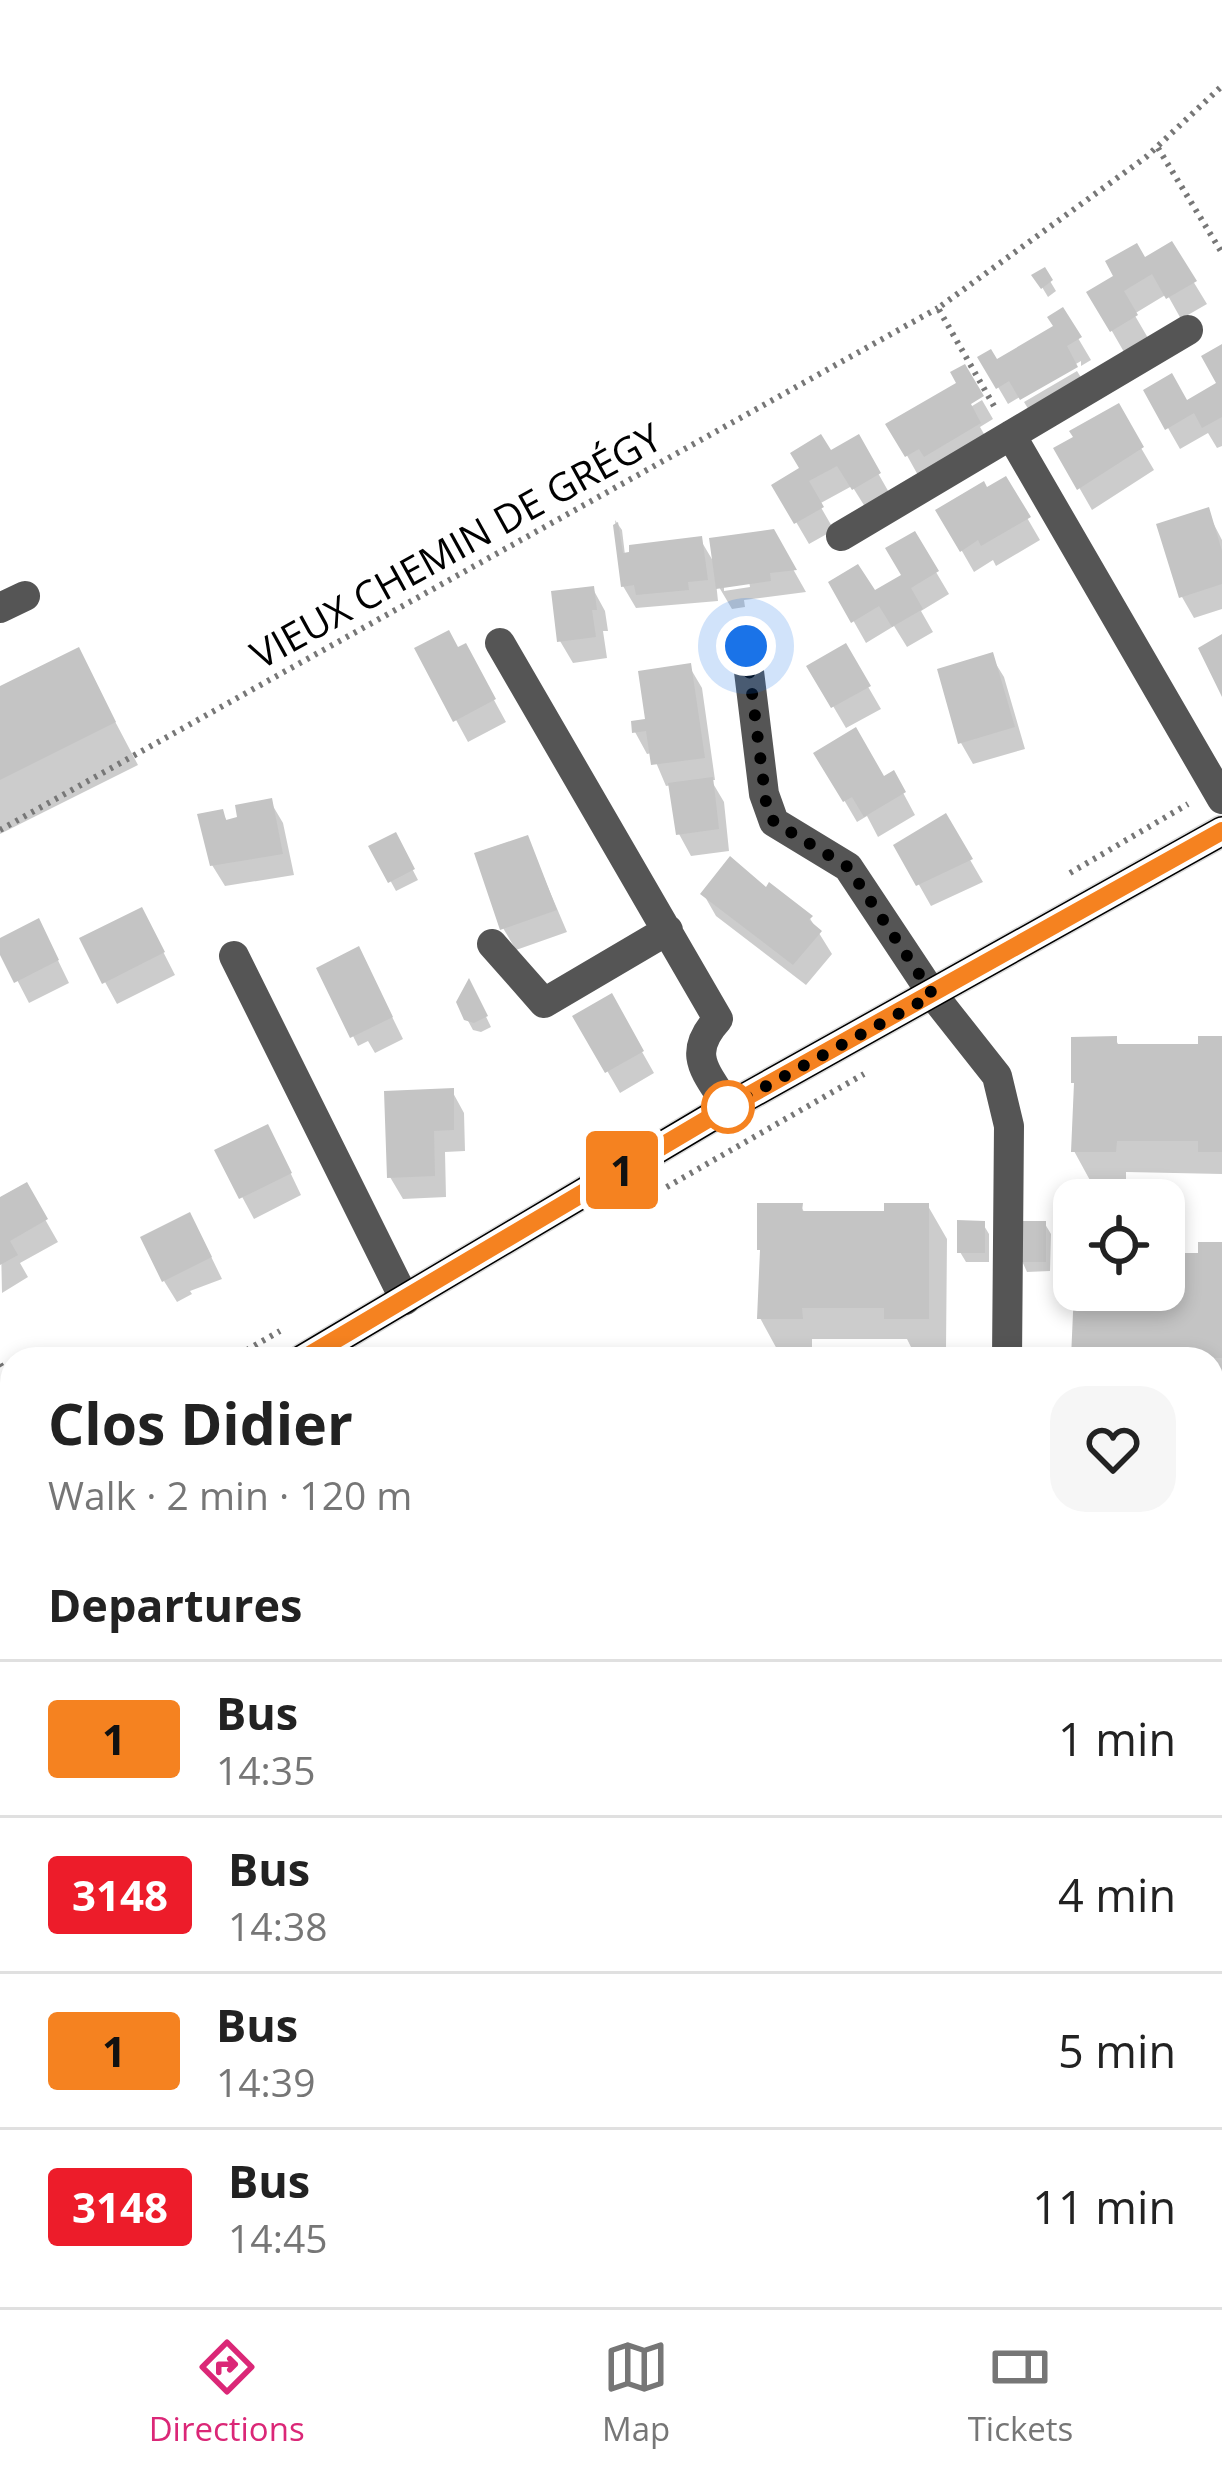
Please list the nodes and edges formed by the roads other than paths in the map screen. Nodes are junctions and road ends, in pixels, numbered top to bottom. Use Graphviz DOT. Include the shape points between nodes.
graph roads {
  1 [pos="1188,330"];
  2 [pos="1011,435"];
  3 [pos="841,536"];
  4 [pos="500,643"];
  5 [pos="746,646"];
  6 [pos="1222,799"];
  7 [pos="1222,831"];
  8 [pos="668,930"];
  9 [pos="492,944"];
  10 [pos="234,956"];
  11 [pos="933,995"];
  12 [pos="728,1107"];
  13 [pos="405,1300"];
  14 [pos="324,1347"];
  15 [pos="1007,1347"];
  1 -- 2 [label="street"];
  2 -- 3 [label="street"];
  2 -- 6 [label="street"];
  4 -- 8 [label="street"];
  5 -- 11 [label="street" via="767,810 848,867"];
  7 -- 11 [label="main road"];
  8 -- 9 [label="street" via="544,1003"];
  8 -- 12 [label="street" via="718,1019 699,1053"];
  10 -- 13 [label="street"];
  11 -- 12 [label="main road"];
  11 -- 15 [label="street" via="981,1051 1004,1096"];
  12 -- 13 [label="main road"];
  13 -- 14 [label="main road"];
}
